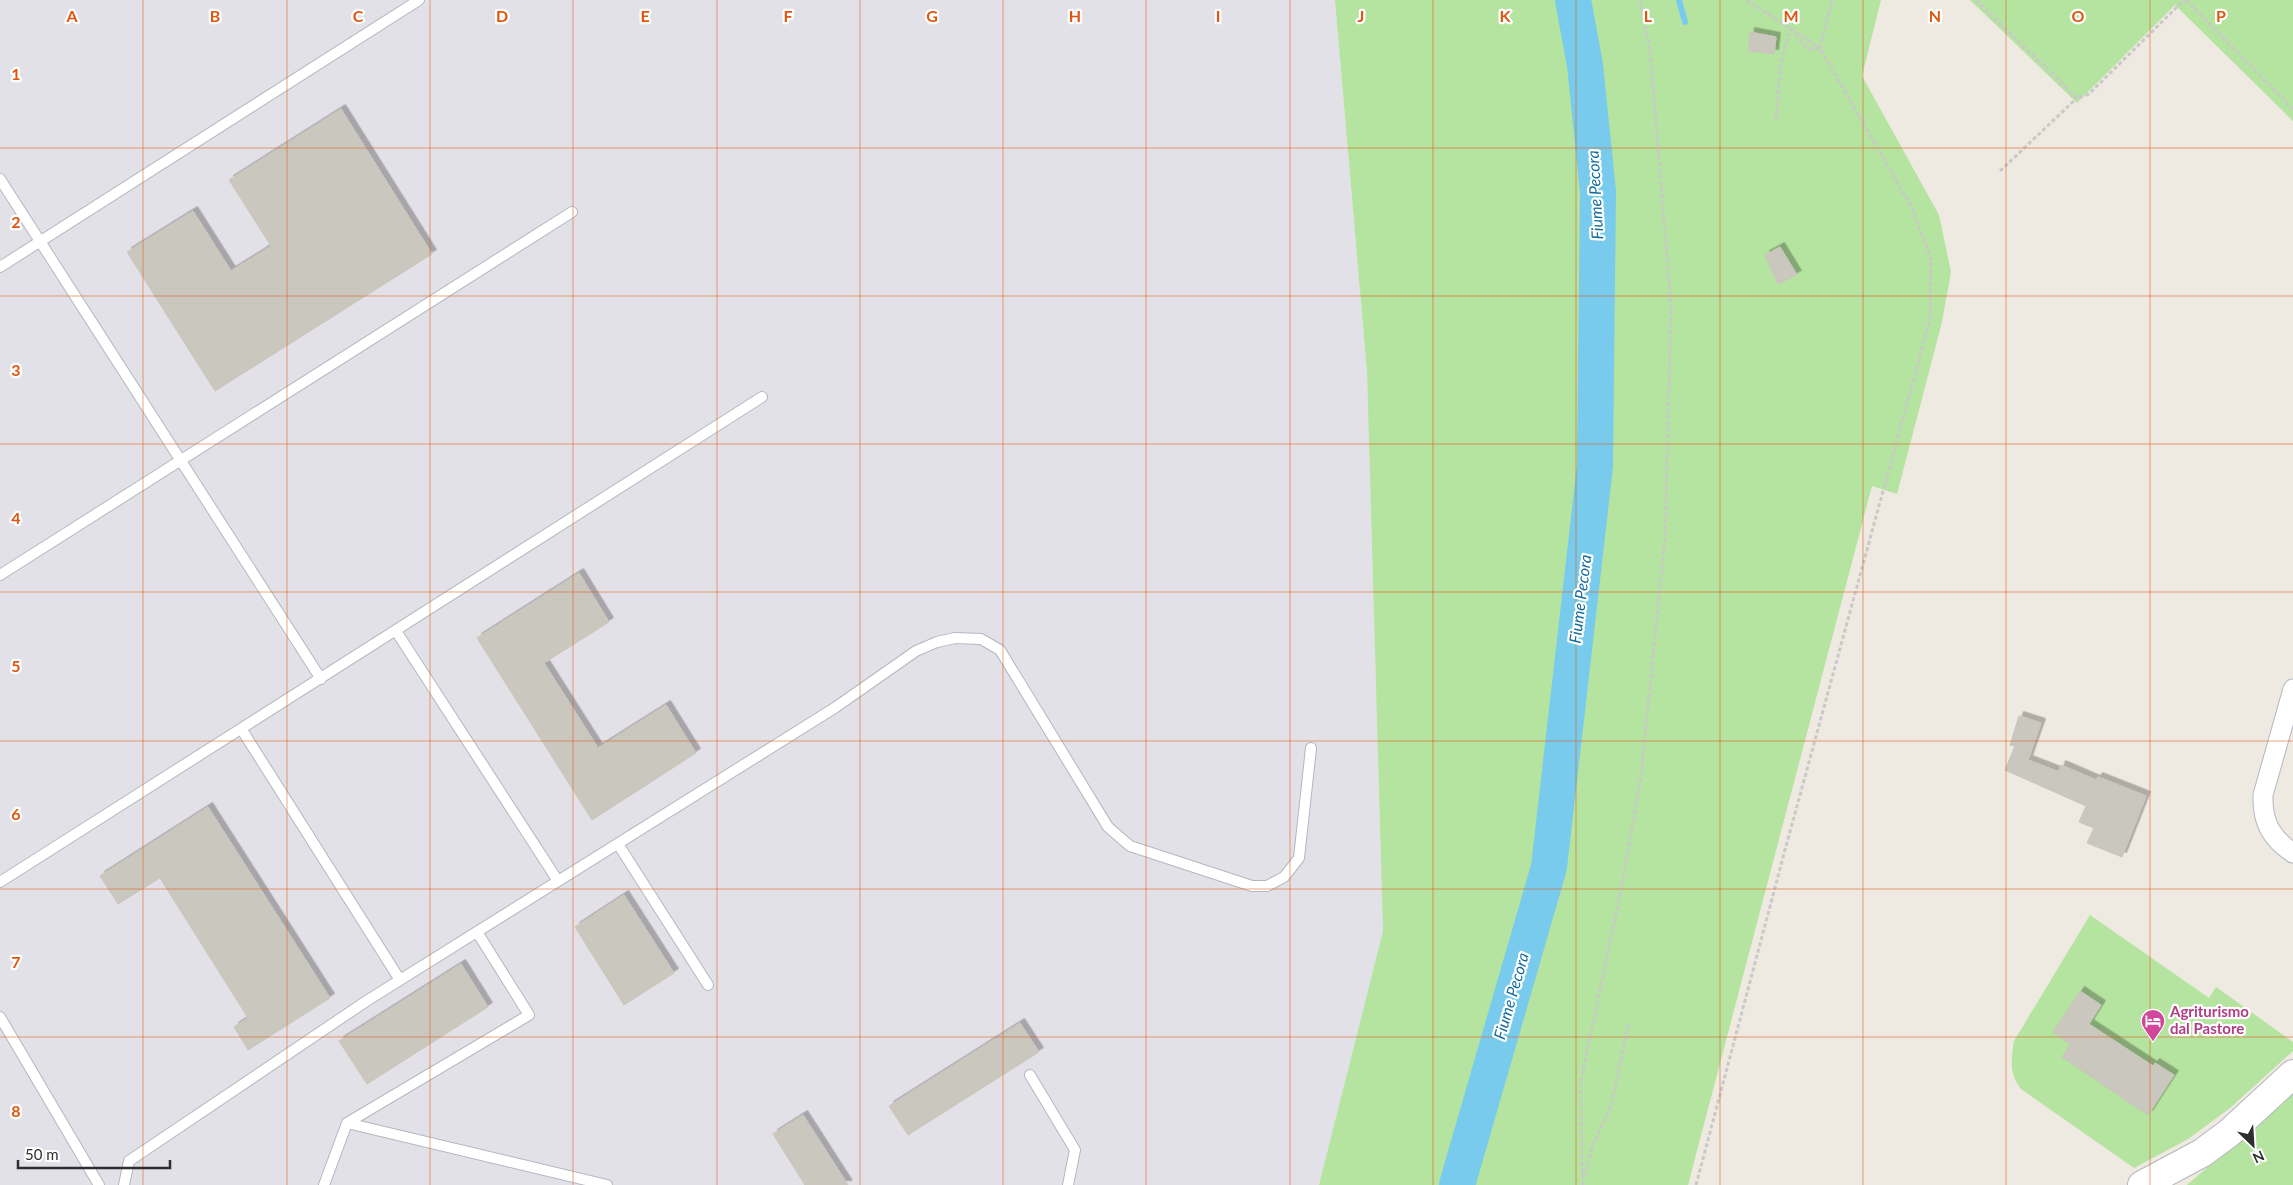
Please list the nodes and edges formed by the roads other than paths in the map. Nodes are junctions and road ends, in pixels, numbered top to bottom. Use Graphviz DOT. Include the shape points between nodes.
graph roads {
  1 [pos="419,0"];
  2 [pos="0,179"];
  3 [pos="572,212"];
  4 [pos="40,241"];
  5 [pos="0,267"];
  6 [pos="762,397"];
  7 [pos="181,460"];
  8 [pos="0,574"];
  9 [pos="396,631"];
  10 [pos="321,679"];
  11 [pos="2293,689"];
  12 [pos="242,730"];
  13 [pos="1311,748"];
  14 [pos="618,844"];
  15 [pos="2293,853"];
  16 [pos="0,882"];
  17 [pos="558,882"];
  18 [pos="476,932"];
  19 [pos="400,980"];
  20 [pos="708,985"];
  21 [pos="0,1017"];
  22 [pos="2293,1074"];
  23 [pos="1030,1075"];
  24 [pos="347,1123"];
  25 [pos="98,1185"];
  26 [pos="124,1185"];
  27 [pos="324,1185"];
  28 [pos="607,1185"];
  29 [pos="1068,1185"];
  30 [pos="2142,1185"];
  1 -- 4 [label="lane"];
  2 -- 4 [label="lane"];
  3 -- 7 [label="lane"];
  4 -- 5 [label="lane"];
  4 -- 7 [label="lane"];
  6 -- 9 [label="lane"];
  7 -- 8 [label="lane"];
  7 -- 10 [label="lane"];
  9 -- 10 [label="lane"];
  9 -- 17 [label="lane"];
  10 -- 12 [label="lane"];
  11 -- 15 [label="street" via="2263,795 2268,828 2275,839"];
  12 -- 16 [label="lane"];
  12 -- 19 [label="lane"];
  13 -- 14 [label="lane" via="1300,858 1284,877 1267,886 1252,886 1130,846 1108,827 1000,650 981,639 956,638 916,651 836,707"];
  14 -- 17 [label="lane"];
  14 -- 20 [label="lane"];
  17 -- 18 [label="lane"];
  18 -- 19 [label="lane"];
  18 -- 24 [label="lane" via="529,1015"];
  19 -- 26 [label="lane" via="129,1161"];
  21 -- 25 [label="lane"];
  22 -- 30 [label="street" via="2216,1143"];
  23 -- 29 [label="lane" via="1075,1150"];
  24 -- 27 [label="lane"];
  24 -- 28 [label="lane"];
}
